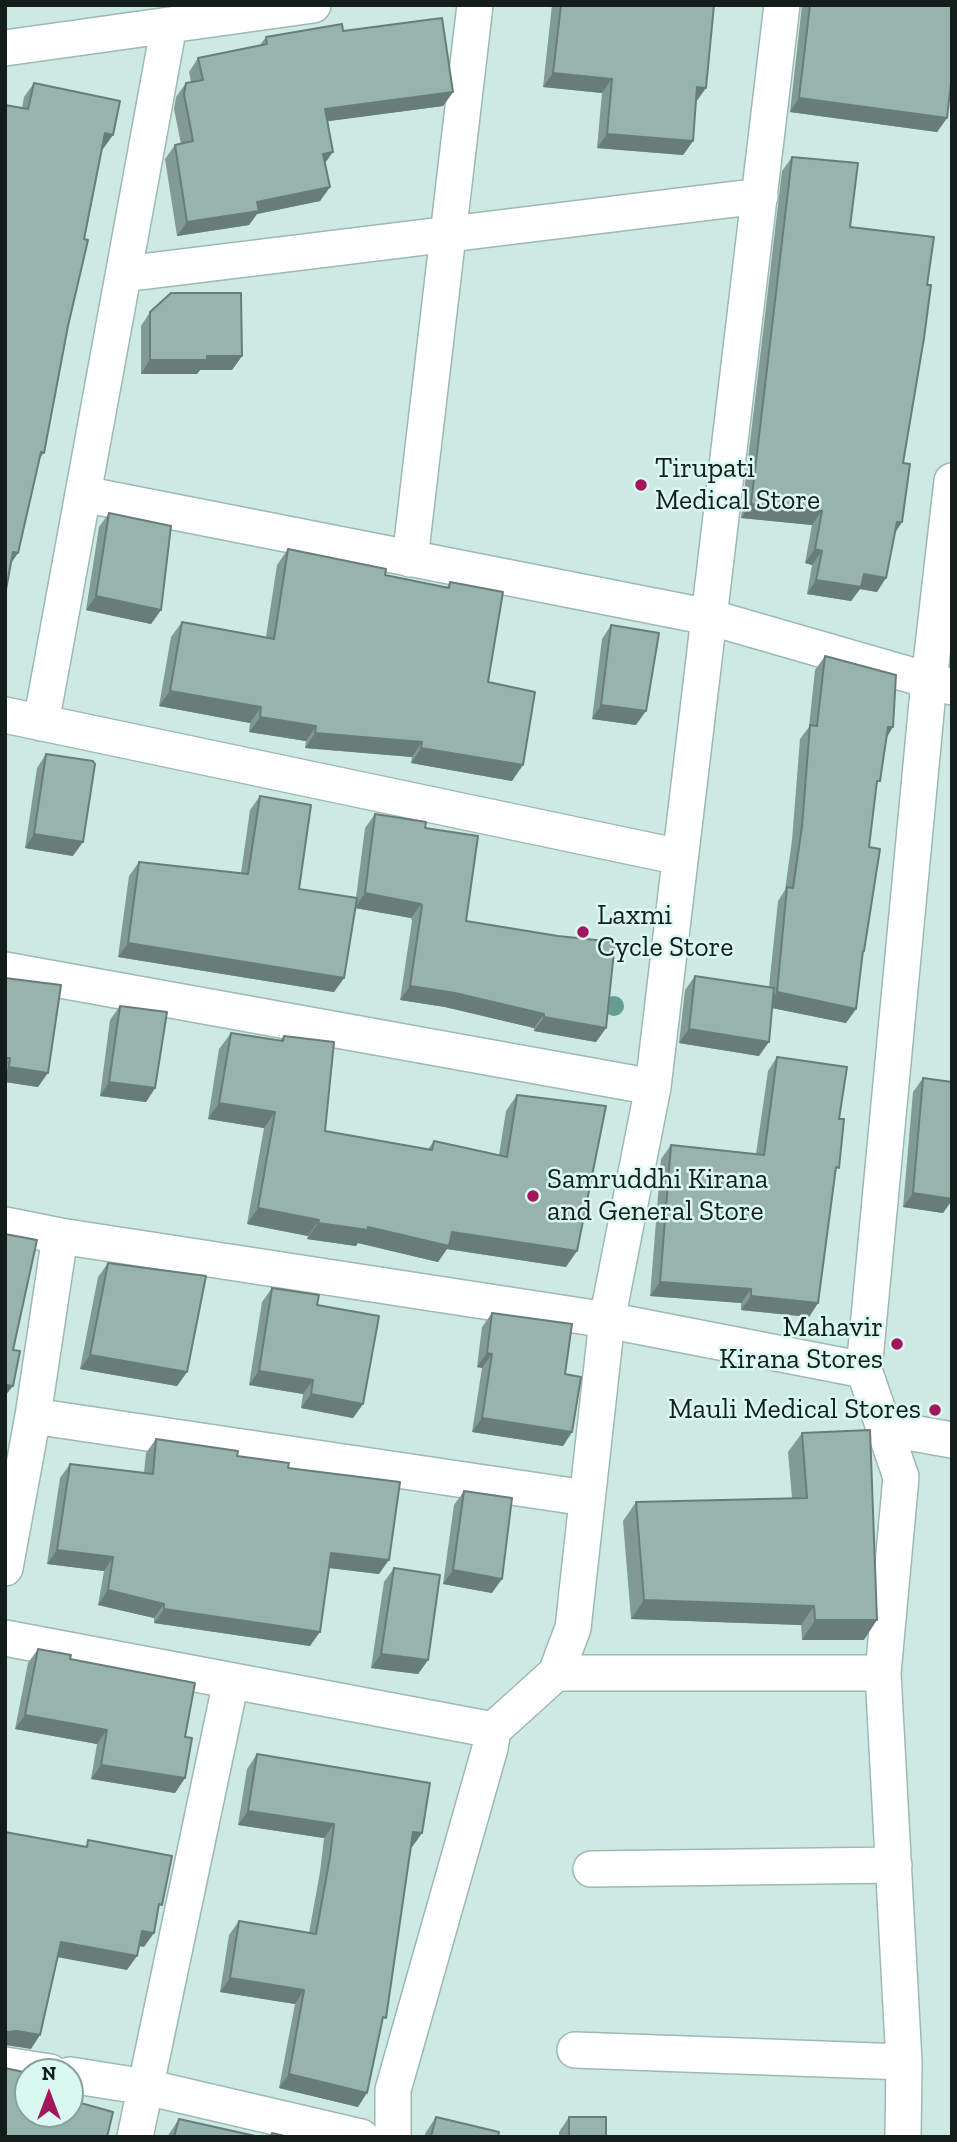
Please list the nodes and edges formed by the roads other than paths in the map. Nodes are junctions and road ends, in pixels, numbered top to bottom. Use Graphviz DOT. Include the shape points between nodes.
graph roads {
  1 [pos="313,5"];
  2 [pos="475,5"];
  3 [pos="782,5"];
  4 [pos="169,25"];
  5 [pos="5,48"];
  6 [pos="760,196"];
  7 [pos="448,234"];
  8 [pos="124,274"];
  9 [pos="952,481"];
  10 [pos="83,494"];
  11 [pos="410,559"];
  12 [pos="709,617"];
  13 [pos="940,684"];
  14 [pos="5,715"];
  15 [pos="41,723"];
  16 [pos="680,857"];
  17 [pos="5,970"];
  18 [pos="653,1087"];
  19 [pos="5,1225"];
  20 [pos="61,1236"];
  21 [pos="607,1320"];
  22 [pos="864,1370"];
  23 [pos="33,1416"];
  24 [pos="884,1429"];
  25 [pos="952,1440"];
  26 [pos="586,1498"];
  27 [pos="5,1568"];
  28 [pos="5,1638"];
  29 [pos="556,1673"];
  30 [pos="883,1673"];
  31 [pos="231,1681"];
  32 [pos="492,1730"];
  33 [pos="894,1865"];
  34 [pos="591,1869"];
  35 [pos="575,2049"];
  36 [pos="904,2062"];
  37 [pos="84,2077"];
  38 [pos="146,2087"];
  39 [pos="135,2137"];
  40 [pos="361,2137"];
  41 [pos="394,2137"];
  42 [pos="903,2137"];
  1 -- 4 [label="street"];
  2 -- 7 [label="street"];
  3 -- 6 [label="street"];
  4 -- 5 [label="street"];
  4 -- 8 [label="street"];
  6 -- 7 [label="street"];
  6 -- 12 [label="street"];
  7 -- 8 [label="street"];
  7 -- 11 [label="street"];
  8 -- 10 [label="street"];
  9 -- 13 [label="street"];
  10 -- 11 [label="street"];
  10 -- 15 [label="street"];
  11 -- 12 [label="street"];
  12 -- 13 [label="street"];
  12 -- 16 [label="street"];
  13 -- 22 [label="street"];
  14 -- 15 [label="street"];
  15 -- 16 [label="street"];
  16 -- 18 [label="street"];
  17 -- 18 [label="street"];
  18 -- 21 [label="street"];
  19 -- 20 [label="street"];
  20 -- 21 [label="street"];
  20 -- 23 [label="street"];
  21 -- 22 [label="street"];
  21 -- 26 [label="street"];
  22 -- 24 [label="street"];
  23 -- 26 [label="street"];
  23 -- 27 [label="street"];
  24 -- 25 [label="street"];
  24 -- 30 [label="street" via="901,1477"];
  26 -- 29 [label="street" via="573,1628"];
  28 -- 31 [label="street"];
  29 -- 30 [label="street"];
  29 -- 32 [label="street"];
  30 -- 33 [label="street"];
  31 -- 32 [label="street"];
  31 -- 38 [label="street"];
  32 -- 41 [label="street" via="394,2090"];
  33 -- 34 [label="street"];
  33 -- 36 [label="street"];
  35 -- 36 [label="street"];
  36 -- 42 [label="street"];
  37 -- 38 [label="street"];
  38 -- 39 [label="street"];
  38 -- 40 [label="street"];
}
